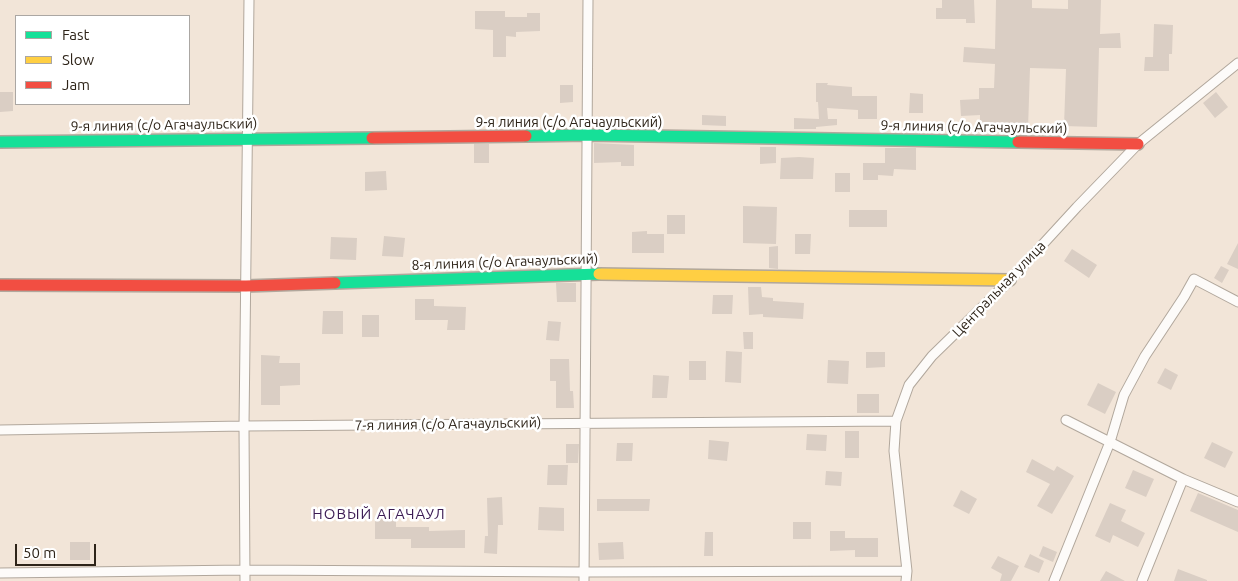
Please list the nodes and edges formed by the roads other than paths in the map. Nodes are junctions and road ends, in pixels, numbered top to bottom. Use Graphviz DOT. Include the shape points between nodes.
graph roads {
  1 [pos="249,0"];
  2 [pos="588,0"];
  3 [pos="1238,63"];
  4 [pos="588,136"];
  5 [pos="247,139"];
  6 [pos="0,142"];
  7 [pos="1138,144"];
  8 [pos="587,274"];
  9 [pos="1010,280"];
  10 [pos="0,285"];
  11 [pos="246,286"];
  12 [pos="1238,302"];
  13 [pos="1066,420"];
  14 [pos="896,421"];
  15 [pos="585,423"];
  16 [pos="244,426"];
  17 [pos="0,430"];
  18 [pos="1110,442"];
  19 [pos="1183,479"];
  20 [pos="1238,502"];
  21 [pos="245,570"];
  22 [pos="907,571"];
  23 [pos="0,573"];
  24 [pos="584,577"];
  25 [pos="245,581"];
  26 [pos="906,581"];
  27 [pos="1054,581"];
  28 [pos="1142,581"];
  1 -- 5 [label="street"];
  2 -- 4 [label="street"];
  3 -- 7 [label="street, Центральная улица"];
  4 -- 5 [label="street, 9-я линия (с/о Агачаульский)"];
  4 -- 7 [label="street, 9-я линия (с/о Агачаульский)"];
  4 -- 8 [label="street"];
  5 -- 6 [label="street, 9-я линия (с/о Агачаульский)"];
  5 -- 11 [label="street"];
  7 -- 9 [label="street, Центральная улица"];
  8 -- 9 [label="street, 8-я линия (с/о Агачаульский)"];
  8 -- 11 [label="street, 8-я линия (с/о Агачаульский)"];
  8 -- 15 [label="street"];
  9 -- 14 [label="street, Центральная улица" via="932,356 909,385"];
  10 -- 11 [label="street, 8-я линия (с/о Агачаульский)"];
  11 -- 16 [label="street"];
  12 -- 18 [label="street" via="1194,279 1132,379"];
  13 -- 18 [label="street"];
  14 -- 15 [label="street, 7-я линия (с/о Агачаульский)"];
  14 -- 22 [label="street, Центральная улица" via="894,451"];
  15 -- 16 [label="street, 7-я линия (с/о Агачаульский)"];
  15 -- 24 [label="street"];
  16 -- 17 [label="street, 7-я линия (с/о Агачаульский)"];
  16 -- 21 [label="street"];
  18 -- 19 [label="street"];
  18 -- 27 [label="street"];
  19 -- 20 [label="street"];
  19 -- 28 [label="street"];
  21 -- 23 [label="street"];
  21 -- 24 [label="street"];
  21 -- 25 [label="street"];
  22 -- 24 [label="street"];
  22 -- 26 [label="street, Центральная улица"];
}
